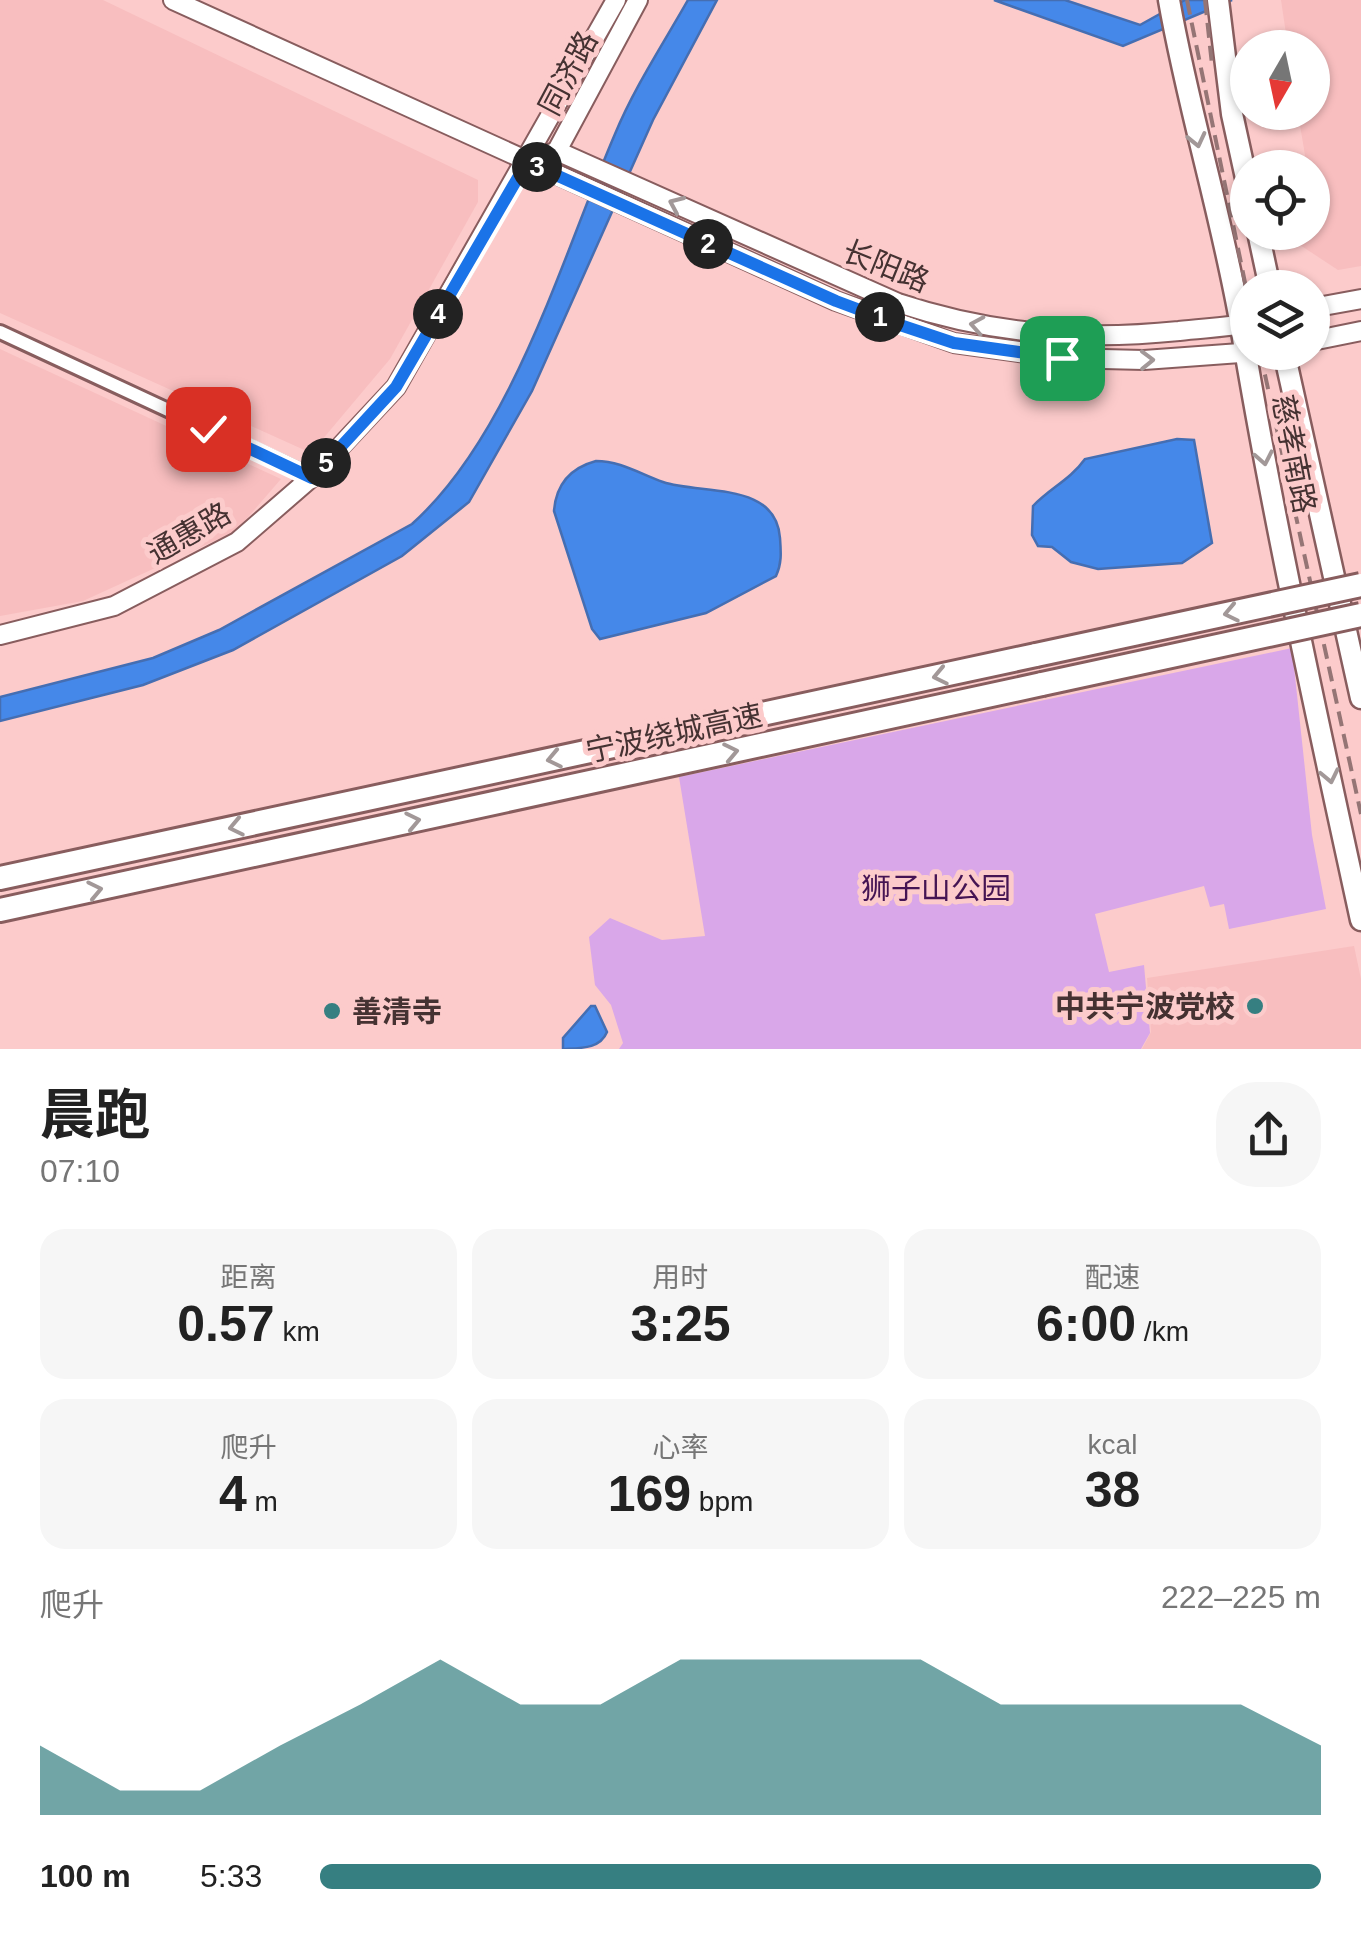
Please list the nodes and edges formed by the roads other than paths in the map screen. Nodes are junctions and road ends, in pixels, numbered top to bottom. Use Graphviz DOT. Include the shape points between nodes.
graph roads {
  1 [pos="172,0"];
  2 [pos="616,0"];
  3 [pos="638,0"];
  4 [pos="1169,0"];
  5 [pos="1218,0"];
  6 [pos="1240,150"];
  7 [pos="558,151"];
  8 [pos="536,166"];
  9 [pos="1231,270"];
  10 [pos="1361,299"];
  11 [pos="1330,305"];
  12 [pos="1230,325"];
  13 [pos="1361,331"];
  14 [pos="0,332"];
  15 [pos="1330,337"];
  16 [pos="1230,355"];
  17 [pos="1252,370"];
  18 [pos="1288,370"];
  19 [pos="312,478"];
  20 [pos="1361,585"];
  21 [pos="1361,615"];
  22 [pos="0,636"];
  23 [pos="1361,698"];
  24 [pos="0,878"];
  25 [pos="0,910"];
  26 [pos="1361,920"];
  1 -- 8 [label="main road, 长阳路"];
  2 -- 8 [label="main road, 同济路"];
  3 -- 7 [label="main road, 同济路"];
  4 -- 9 [label="main road, 慈孝南路, one-way"];
  5 -- 6 [label="main road"];
  7 -- 8 [label="main road"];
  12 -- 7 [label="main road, 长阳路, one-way" via="1112,338 1031,334 945,319"];
  8 -- 16 [label="main road, 长阳路, one-way" via="836,301 954,343 1062,358"];
  8 -- 19 [label="main road, 通惠路" via="396,387"];
  10 -- 11 [label="main road"];
  13 -- 15 [label="main road"];
  14 -- 19 [label="street"];
  17 -- 26 [label="main road, 慈孝南路, one-way"];
  18 -- 23 [label="main road, 慈孝南路"];
  19 -- 22 [label="main road, 通惠路" via="238,542 114,606"];
  20 -- 24 [label="highway, 宁波绕城高速, one-way, bridge"];
  25 -- 21 [label="highway, 宁波绕城高速, one-way, bridge"];
}
